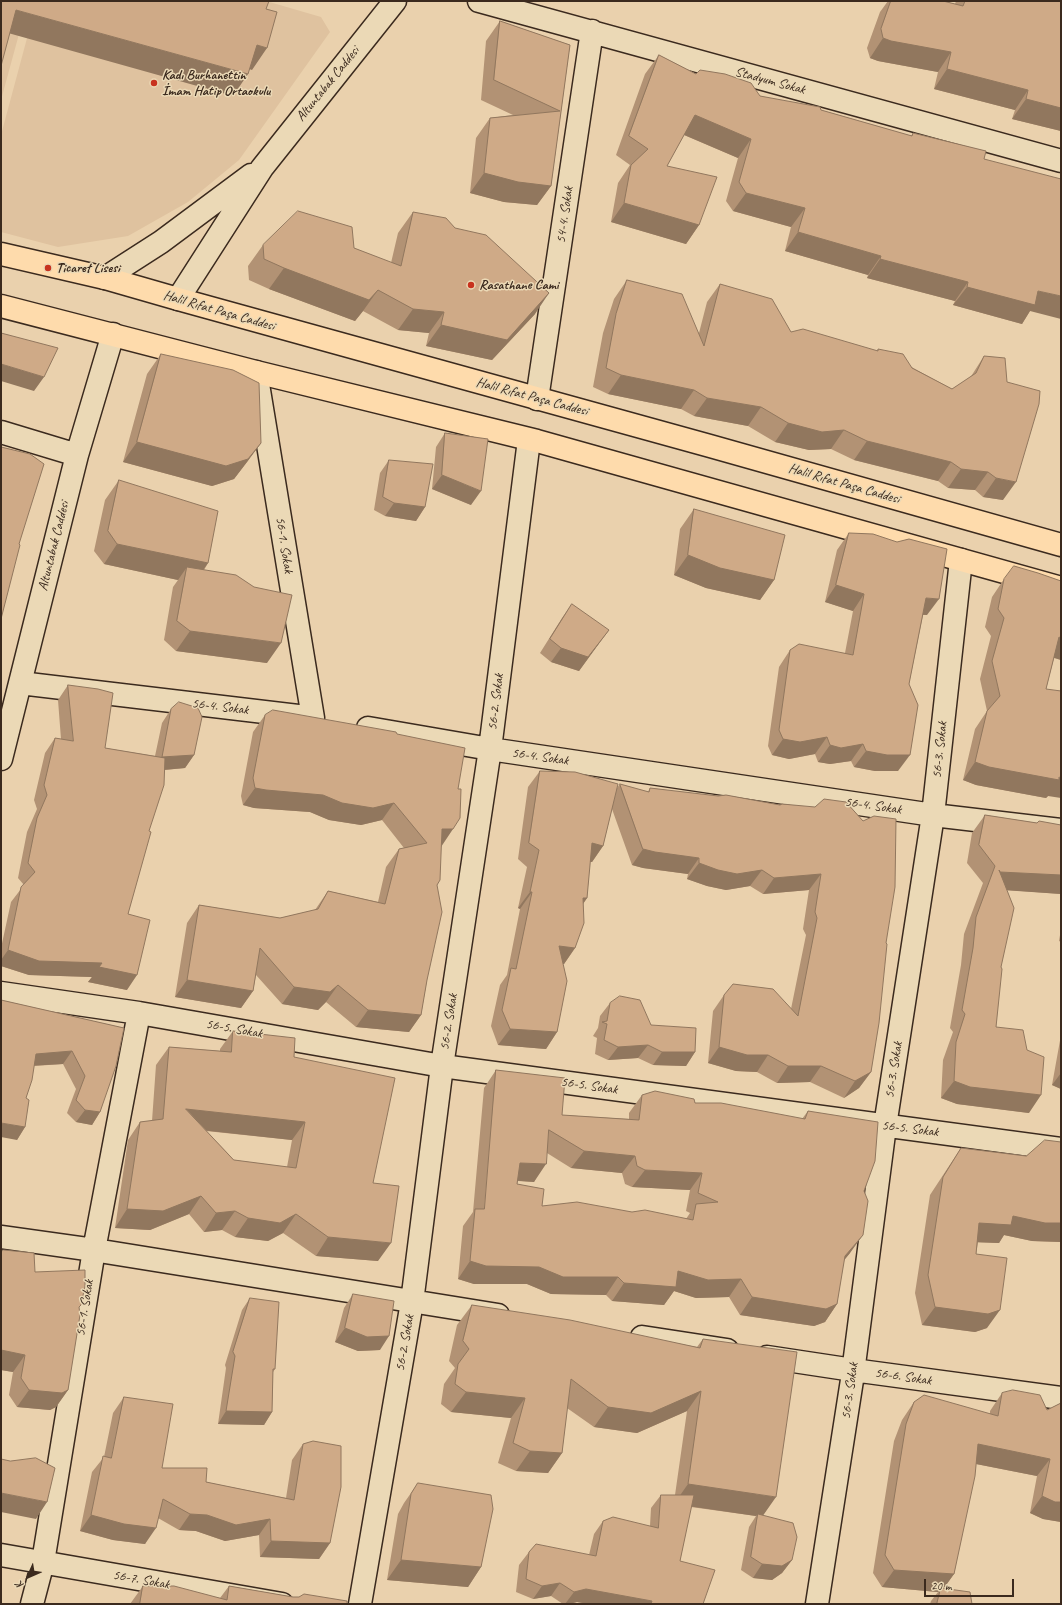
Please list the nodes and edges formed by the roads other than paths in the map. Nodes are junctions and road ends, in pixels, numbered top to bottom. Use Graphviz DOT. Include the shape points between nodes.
graph roads {
  1 [pos="395,1"];
  2 [pos="478,1"];
  3 [pos="592,32"];
  4 [pos="1061,161"];
  5 [pos="262,168"];
  6 [pos="1,254"];
  7 [pos="105,278"];
  8 [pos="178,300"];
  9 [pos="1,306"];
  10 [pos="113,334"];
  11 [pos="256,372"];
  12 [pos="537,399"];
  13 [pos="1,432"];
  14 [pos="529,440"];
  15 [pos="77,455"];
  16 [pos="1061,544"];
  17 [pos="960,560"];
  18 [pos="1061,588"];
  19 [pos="20,683"];
  20 [pos="313,718"];
  21 [pos="490,749"];
  22 [pos="1,758"];
  23 [pos="933,815"];
  24 [pos="1061,830"];
  25 [pos="1,993"];
  26 [pos="139,1013"];
  27 [pos="442,1066"];
  28 [pos="885,1126"];
  29 [pos="1061,1148"];
  30 [pos="1,1237"];
  31 [pos="94,1250"];
  32 [pos="412,1302"];
  33 [pos="515,1318"];
  34 [pos="625,1335"];
  35 [pos="853,1370"];
  36 [pos="1061,1398"];
  37 [pos="1,1555"];
  38 [pos="43,1562"];
  39 [pos="32,1604"];
  40 [pos="282,1604"];
  41 [pos="360,1604"];
  42 [pos="817,1604"];
  1 -- 5 [label="street, Altuntabak Caddesi"];
  2 -- 3 [label="street, Stadyum Sokak"];
  3 -- 4 [label="street, Stadyum Sokak"];
  3 -- 12 [label="street, 54-4. Sokak"];
  5 -- 7 [label="street, Altuntabak Caddesi" via="161,242"];
  5 -- 8 [label="street, Altuntabak Caddesi"];
  6 -- 7 [label="main road, Halil Rıfat Paşa Caddesi"];
  7 -- 8 [label="main road, Halil Rıfat Paşa Caddesi"];
  8 -- 12 [label="main road, Halil Rıfat Paşa Caddesi"];
  9 -- 10 [label="main road"];
  10 -- 11 [label="main road"];
  10 -- 15 [label="street, Altuntabak Caddesi"];
  11 -- 14 [label="main road"];
  11 -- 20 [label="street, 56-1. Sokak"];
  12 -- 16 [label="main road, Halil Rıfat Paşa Caddesi"];
  13 -- 15 [label="street"];
  14 -- 17 [label="main road"];
  14 -- 21 [label="street, 56-2. Sokak"];
  15 -- 19 [label="street, Altuntabak Caddesi"];
  17 -- 18 [label="main road"];
  17 -- 23 [label="street, 56-3. Sokak"];
  19 -- 20 [label="street, 56-4. Sokak"];
  19 -- 22 [label="street, Altuntabak Caddesi"];
  20 -- 21 [label="street, 56-4. Sokak"];
  21 -- 23 [label="street, 56-4. Sokak"];
  21 -- 27 [label="street, 56-2. Sokak"];
  23 -- 24 [label="street, 56-4. Sokak"];
  23 -- 28 [label="street, 56-3. Sokak"];
  25 -- 26 [label="street, 56-5. Sokak"];
  26 -- 27 [label="street, 56-5. Sokak"];
  26 -- 31 [label="street, 56-1. Sokak"];
  27 -- 28 [label="street, 56-5. Sokak"];
  27 -- 32 [label="street, 56-2. Sokak"];
  28 -- 29 [label="street, 56-5. Sokak"];
  28 -- 35 [label="street, 56-3. Sokak"];
  30 -- 31 [label="street"];
  31 -- 32 [label="street"];
  31 -- 38 [label="street, 56-1. Sokak"];
  32 -- 33 [label="street"];
  32 -- 41 [label="street, 56-2. Sokak"];
  34 -- 35 [label="street, 56-6. Sokak"];
  35 -- 36 [label="street, 56-6. Sokak"];
  35 -- 42 [label="street, 56-3. Sokak"];
  37 -- 38 [label="street, 56-7. Sokak"];
  38 -- 39 [label="street, 56-1. Sokak"];
  38 -- 40 [label="street, 56-7. Sokak"];
}
